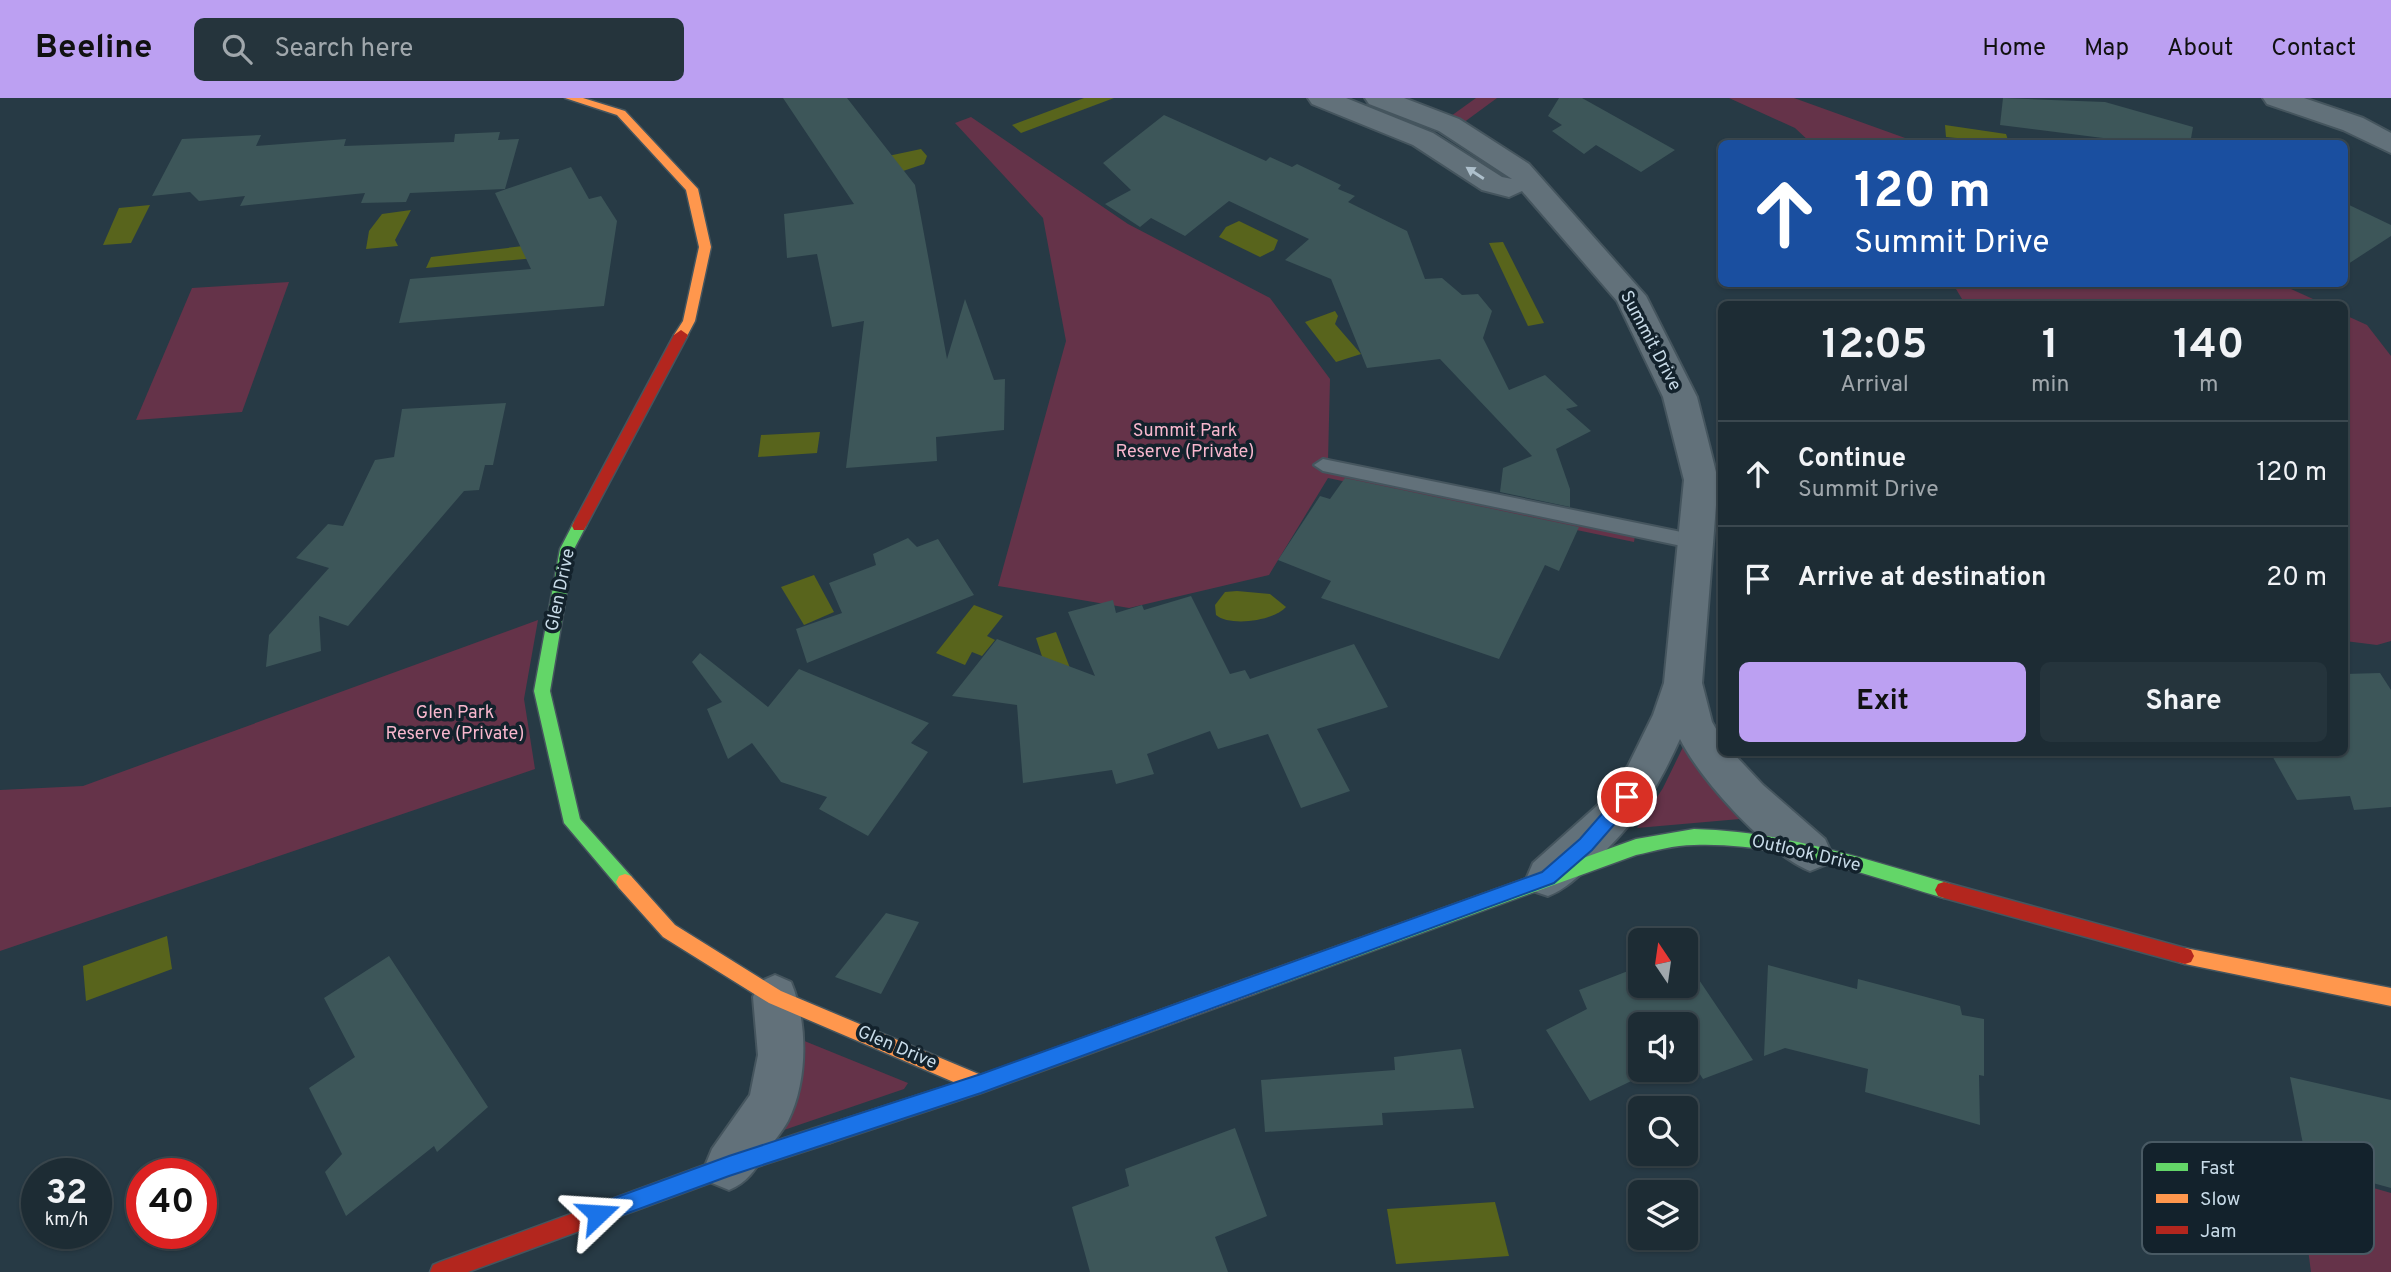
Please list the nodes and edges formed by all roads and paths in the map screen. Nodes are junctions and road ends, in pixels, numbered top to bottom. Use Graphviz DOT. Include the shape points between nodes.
graph roads {
  1 [pos="571,98"];
  2 [pos="1322,98"];
  3 [pos="1379,98"];
  4 [pos="2277,98"];
  5 [pos="2391,144"];
  6 [pos="1539,196"];
  7 [pos="1323,465"];
  8 [pos="1711,481"];
  9 [pos="1696,542"];
  10 [pos="1684,683"];
  11 [pos="1810,852"];
  12 [pos="1548,877"];
  13 [pos="775,997"];
  14 [pos="2391,997"];
  15 [pos="981,1084"];
  16 [pos="729,1166"];
  17 [pos="440,1272"];
  1 -- 13 [label="street, Glen Drive" via="621,113 692,189 705,247 689,321 567,549 542,691 572,823 669,931"];
  6 -- 2 [label="street, one-way" via="1492,184 1423,139"];
  3 -- 6 [label="street, Summit Drive" via="1475,140 1519,170"];
  4 -- 5 [label="street" via="2353,124"];
  6 -- 8 [label="street, Summit Drive" via="1630,296 1681,397"];
  7 -- 9 [label="lane"];
  8 -- 9 [label="street, Summit Drive"];
  9 -- 10 [label="street, Summit Drive"];
  10 -- 11 [label="street, Summit Drive" via="1699,737 1758,807"];
  10 -- 12 [label="street, Summit Drive" via="1642,778 1613,817"];
  11 -- 12 [label="street, Outlook Drive" via="1754,840 1692,837 1636,847"];
  11 -- 14 [label="street, Outlook Drive" via="2168,953"];
  12 -- 15 [label="street, Outlook Drive"];
  13 -- 15 [label="street, Glen Drive"];
  13 -- 16 [label="street" via="781,1055 771,1105"];
  15 -- 16 [label="street, Outlook Drive"];
  16 -- 17 [label="street, Outlook Drive"];
}
